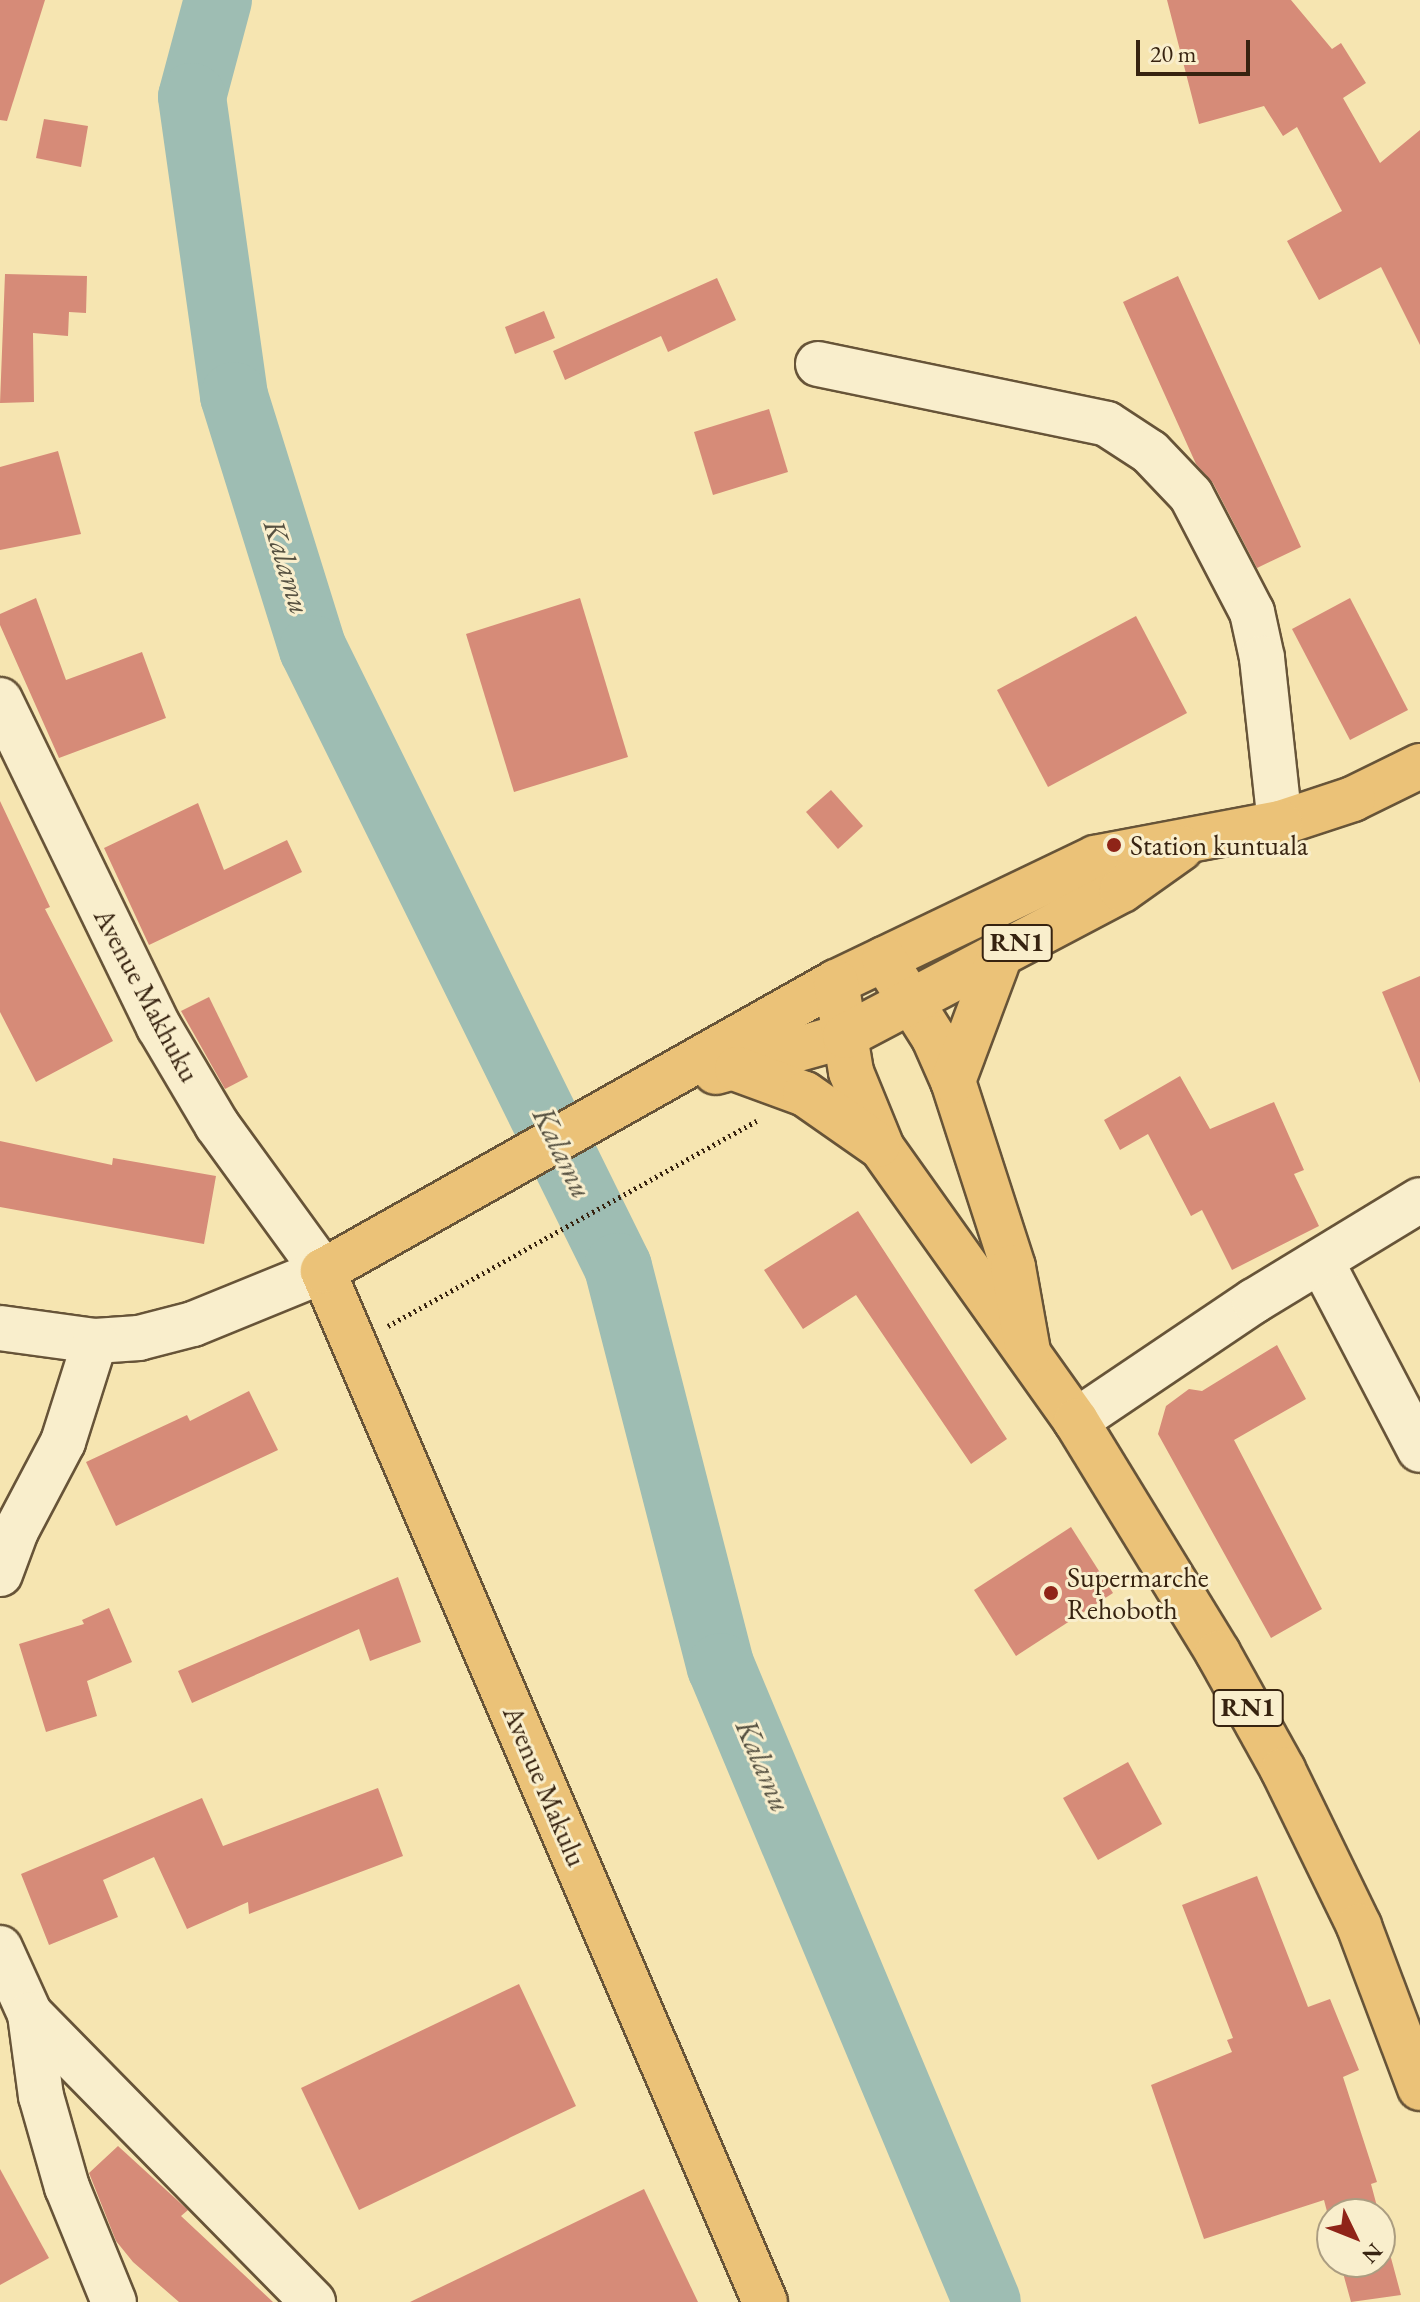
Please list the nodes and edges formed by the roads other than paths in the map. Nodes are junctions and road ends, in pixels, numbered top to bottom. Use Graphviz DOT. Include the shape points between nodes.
graph roads {
  1 [pos="818,364"];
  2 [pos="0,700"];
  3 [pos="1420,766"];
  4 [pos="1280,823"];
  5 [pos="1186,845"];
  6 [pos="1002,950"];
  7 [pos="884,959"];
  8 [pos="836,982"];
  9 [pos="911,1005"];
  10 [pos="845,1036"];
  11 [pos="737,1069"];
  12 [pos="953,1081"];
  13 [pos="652,1087"];
  14 [pos="882,1148"];
  15 [pos="1420,1200"];
  16 [pos="1321,1261"];
  17 [pos="323,1271"];
  18 [pos="0,1328"];
  19 [pos="95,1341"];
  20 [pos="1028,1353"];
  21 [pos="1076,1421"];
  22 [pos="1420,1450"];
  23 [pos="0,1574"];
  24 [pos="0,1948"];
  25 [pos="30,2014"];
  26 [pos="1420,2088"];
  27 [pos="114,2302"];
  28 [pos="313,2302"];
  29 [pos="765,2302"];
  1 -- 4 [label="street" via="1107,424 1150,452 1191,495 1252,612"];
  2 -- 17 [label="street, Avenue Makhuku" via="159,1027 217,1125"];
  3 -- 4 [label="main road, RN1" via="1353,799"];
  4 -- 5 [label="main road, RN1"];
  5 -- 6 [label="main road, RN1" via="1122,890"];
  5 -- 7 [label="main road, RN1" via="1095,858"];
  6 -- 9 [label="main road, RN1"];
  6 -- 12 [label="main road"];
  7 -- 8 [label="main road, RN1"];
  7 -- 9 [label="main road, RN1"];
  8 -- 10 [label="main road, RN1"];
  8 -- 13 [label="main road" via="693,1058"];
  9 -- 10 [label="main road, RN1"];
  9 -- 12 [label="main road, RN1" via="934,1038"];
  10 -- 11 [label="main road"];
  10 -- 14 [label="main road, RN1" via="863,1109"];
  11 -- 13 [label="main road"];
  11 -- 14 [label="main road" via="805,1094"];
  12 -- 20 [label="main road, RN1" via="1013,1267"];
  13 -- 17 [label="main road"];
  14 -- 20 [label="main road, RN1"];
  15 -- 16 [label="street"];
  16 -- 21 [label="street"];
  16 -- 22 [label="street"];
  17 -- 19 [label="street" via="193,1324 139,1338"];
  17 -- 29 [label="main road, Avenue Makulu"];
  18 -- 19 [label="street"];
  19 -- 23 [label="street" via="63,1442 16,1531"];
  20 -- 21 [label="main road, RN1"];
  21 -- 26 [label="main road, RN1" via="1283,1770 1359,1926"];
  24 -- 25 [label="street"];
  25 -- 27 [label="street" via="41,2096 67,2187"];
  25 -- 28 [label="street"];
}
